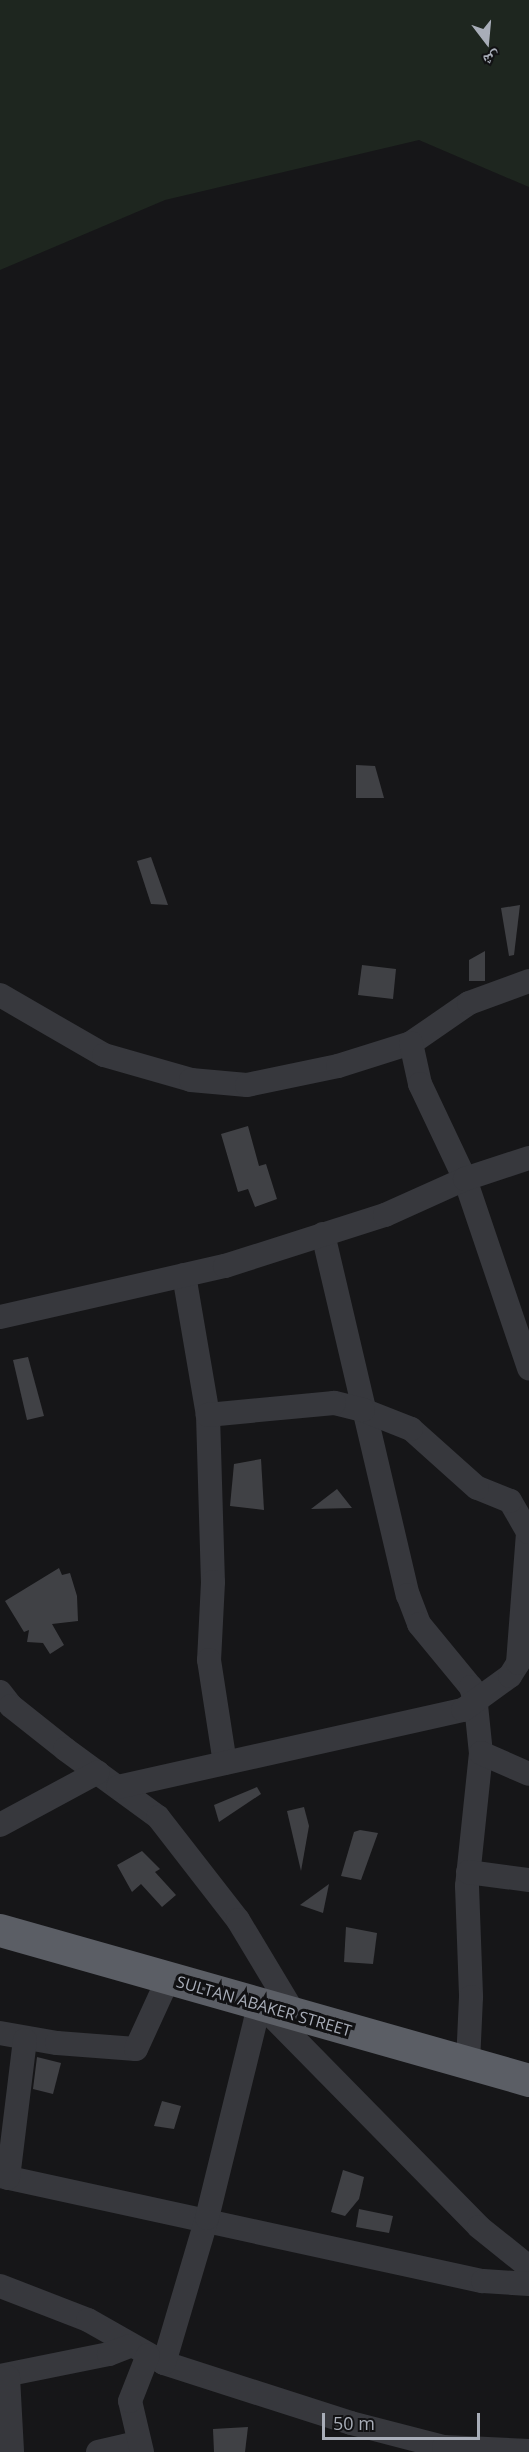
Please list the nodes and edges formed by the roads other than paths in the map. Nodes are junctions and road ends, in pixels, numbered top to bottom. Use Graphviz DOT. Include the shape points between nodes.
graph roads {
  1 [pos="529,981"];
  2 [pos="0,995"];
  3 [pos="411,1043"];
  4 [pos="529,1158"];
  5 [pos="465,1179"];
  6 [pos="323,1234"];
  7 [pos="184,1275"];
  8 [pos="0,1317"];
  9 [pos="527,1358"];
  10 [pos="363,1410"];
  11 [pos="208,1415"];
  12 [pos="525,1512"];
  13 [pos="526,1588"];
  14 [pos="0,1692"];
  15 [pos="476,1705"];
  16 [pos="481,1753"];
  17 [pos="225,1763"];
  18 [pos="98,1772"];
  19 [pos="529,1774"];
  20 [pos="118,1787"];
  21 [pos="0,1825"];
  22 [pos="468,1872"];
  23 [pos="529,1880"];
  24 [pos="0,1930"];
  25 [pos="168,1979"];
  26 [pos="261,2006"];
  27 [pos="296,2016"];
  28 [pos="0,2033"];
  29 [pos="25,2040"];
  30 [pos="468,2062"];
  31 [pos="529,2080"];
  32 [pos="4,2177"];
  33 [pos="207,2218"];
  34 [pos="529,2267"];
  35 [pos="529,2284"];
  36 [pos="0,2286"];
  37 [pos="148,2355"];
  38 [pos="4,2377"];
  39 [pos="140,2448"];
  40 [pos="445,2450"];
  41 [pos="529,2451"];
  42 [pos="12,2452"];
  43 [pos="98,2452"];
  1 -- 3 [label="street" via="468,1003"];
  2 -- 3 [label="street" via="104,1055 191,1080 247,1085 338,1066"];
  3 -- 5 [label="street" via="420,1084"];
  4 -- 5 [label="street"];
  5 -- 6 [label="street" via="385,1215"];
  5 -- 9 [label="street"];
  6 -- 7 [label="street"];
  6 -- 10 [label="street"];
  7 -- 8 [label="street"];
  7 -- 11 [label="street"];
  10 -- 11 [label="street" via="334,1403"];
  10 -- 12 [label="street" via="411,1429 477,1488 510,1501"];
  10 -- 15 [label="street" via="379,1460 408,1595 419,1624 471,1687"];
  11 -- 17 [label="street" via="213,1582 209,1660"];
  12 -- 13 [label="street"];
  13 -- 15 [label="street" via="518,1663 510,1676"];
  14 -- 18 [label="street" via="11,1706"];
  15 -- 16 [label="street"];
  15 -- 17 [label="street"];
  16 -- 19 [label="street"];
  16 -- 22 [label="street"];
  17 -- 20 [label="street"];
  18 -- 20 [label="street"];
  18 -- 21 [label="street"];
  20 -- 27 [label="street" via="165,1826 238,1920"];
  22 -- 23 [label="street"];
  22 -- 30 [label="street"];
  24 -- 25 [label="highway, SULTAN ABAKER STREET"];
  25 -- 26 [label="highway, SULTAN ABAKER STREET"];
  25 -- 29 [label="street" via="136,2049"];
  26 -- 27 [label="highway, SULTAN ABAKER STREET"];
  26 -- 33 [label="street"];
  26 -- 34 [label="street" via="479,2227"];
  27 -- 30 [label="highway, SULTAN ABAKER STREET"];
  28 -- 29 [label="street"];
  29 -- 32 [label="street"];
  30 -- 31 [label="highway, SULTAN ABAKER STREET"];
  32 -- 33 [label="street"];
  33 -- 35 [label="street" via="483,2281"];
  33 -- 37 [label="street"];
  36 -- 37 [label="street" via="88,2320"];
  37 -- 38 [label="street"];
  37 -- 39 [label="street" via="130,2401"];
  37 -- 40 [label="street"];
  38 -- 42 [label="street"];
  39 -- 43 [label="street"];
  40 -- 41 [label="street"];
}
